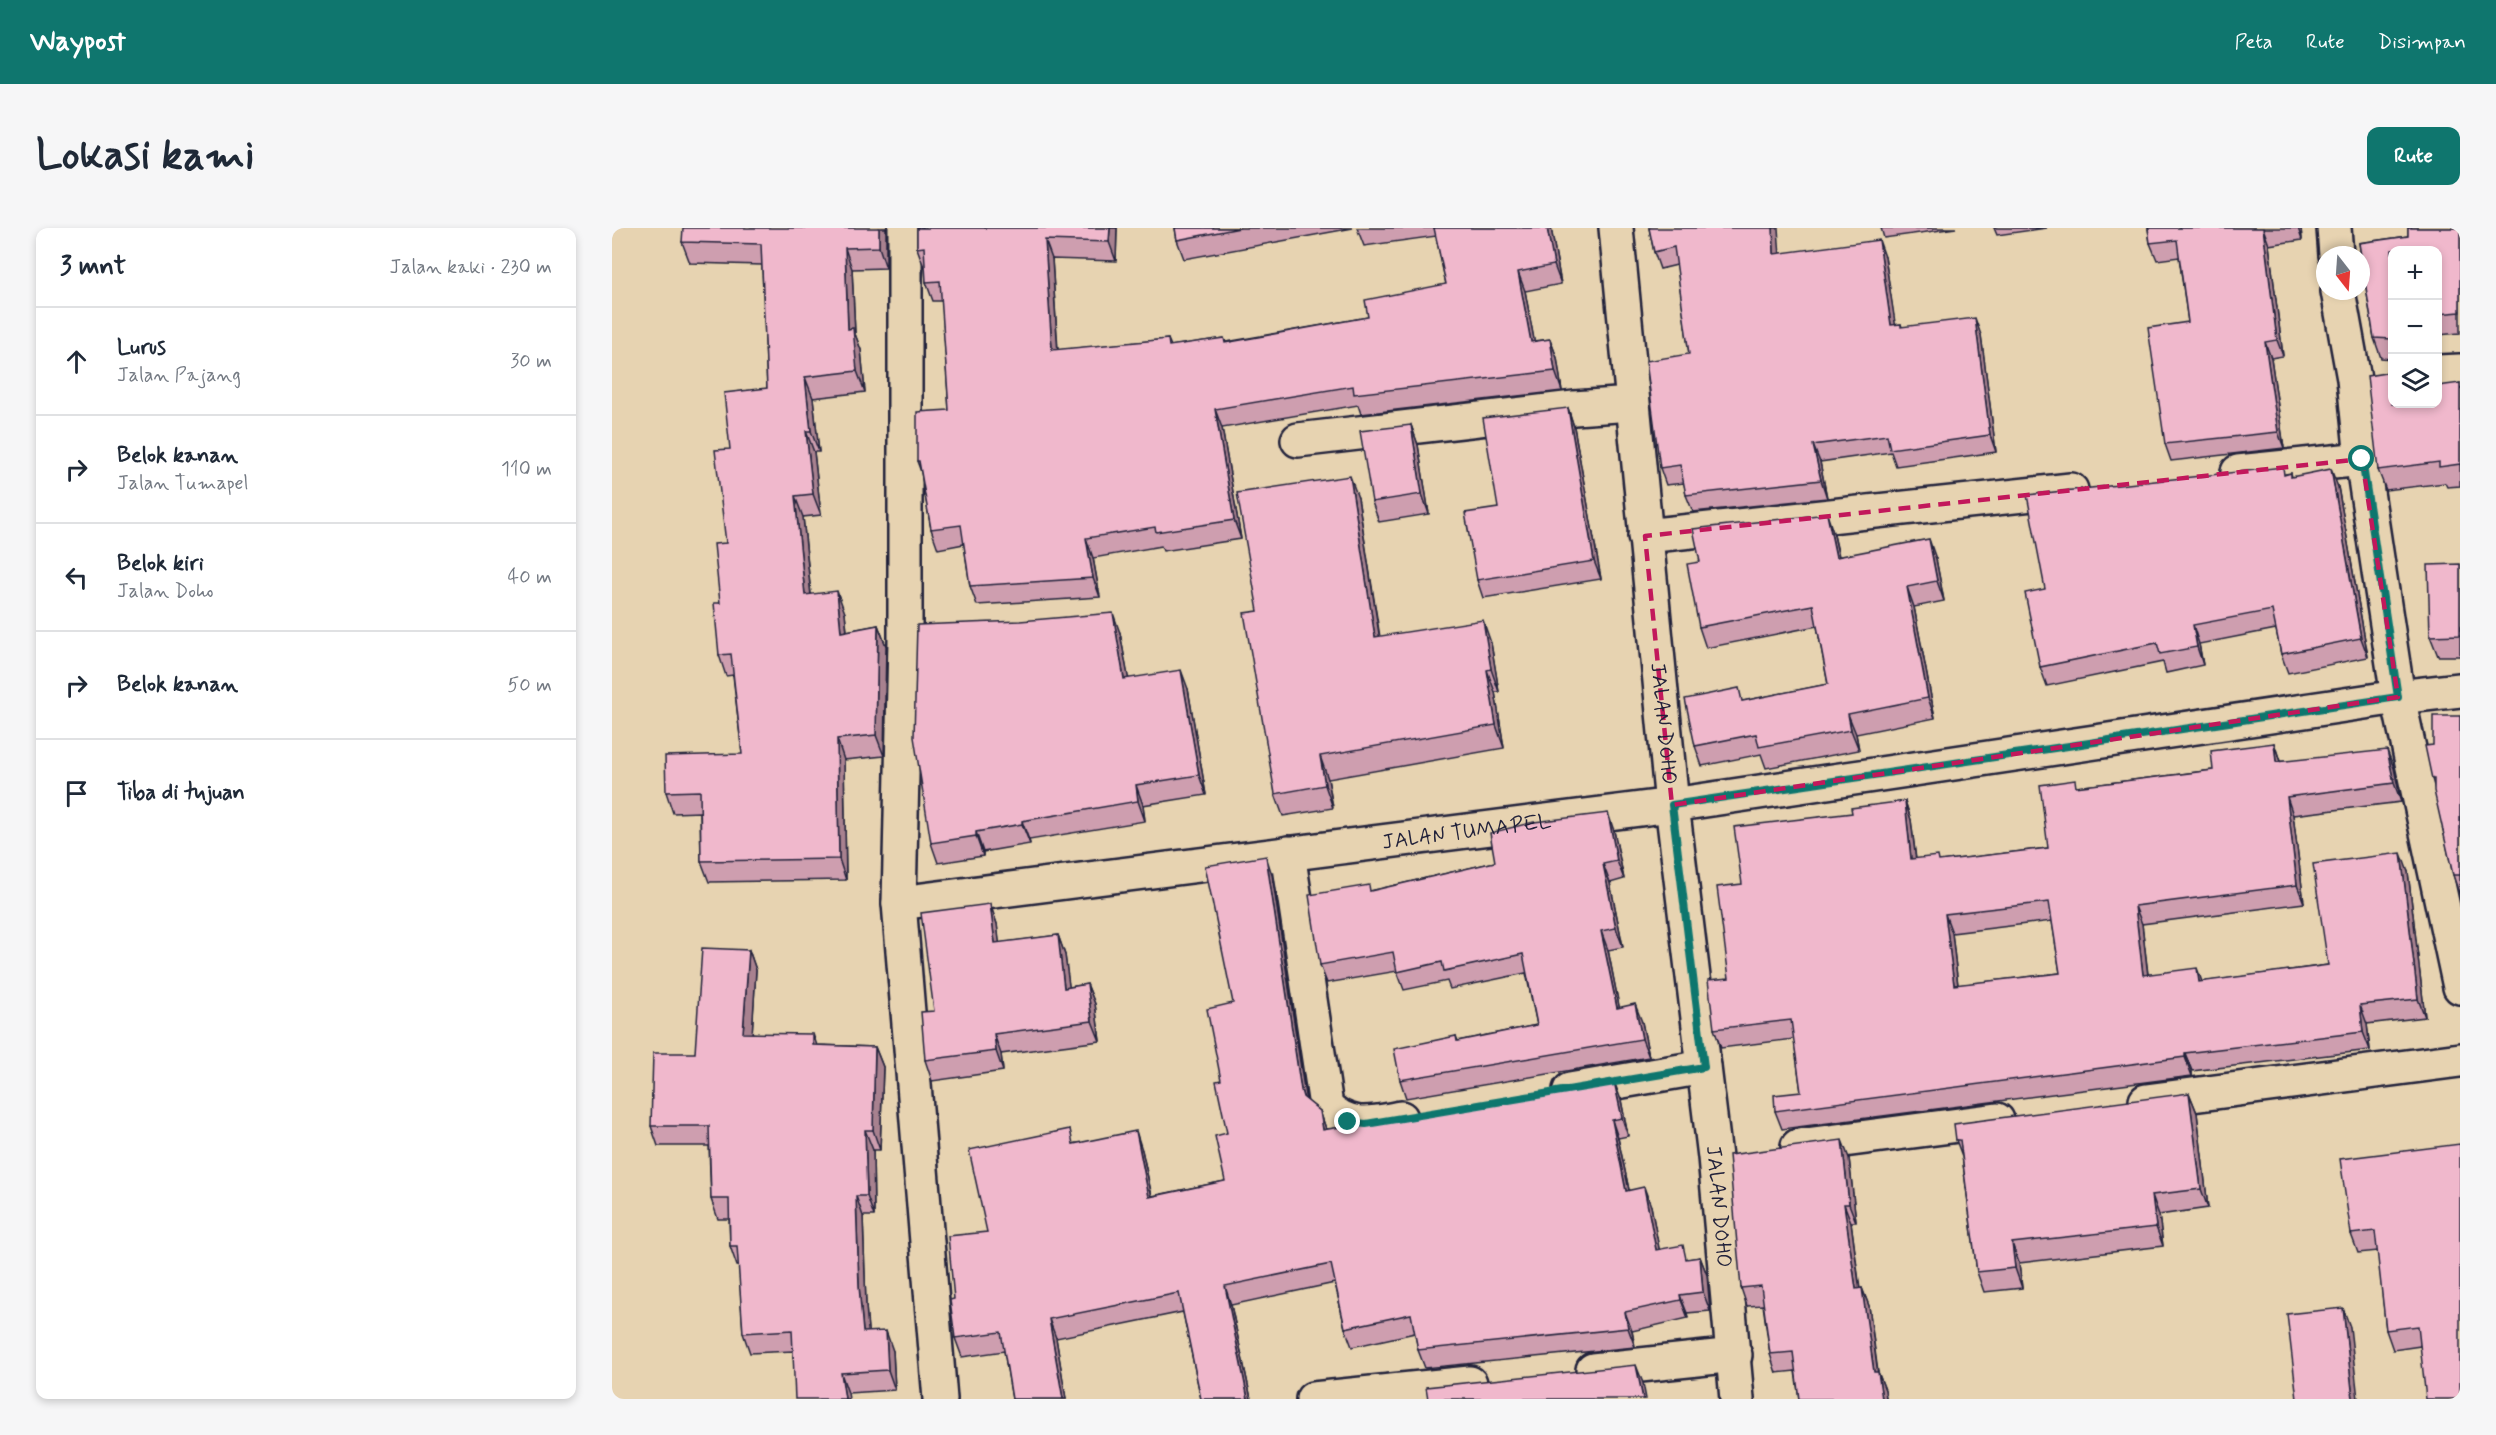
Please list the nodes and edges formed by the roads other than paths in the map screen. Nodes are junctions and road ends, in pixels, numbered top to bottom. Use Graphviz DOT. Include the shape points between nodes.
graph roads {
  1 [pos="906,228"];
  2 [pos="1616,228"];
  3 [pos="2334,228"];
  4 [pos="2335,246"];
  5 [pos="2341,300"];
  6 [pos="2460,371"];
  7 [pos="2442,372"];
  8 [pos="1632,404"];
  9 [pos="1298,440"];
  10 [pos="2362,459"];
  11 [pos="2209,476"];
  12 [pos="2103,487"];
  13 [pos="1645,536"];
  14 [pos="938,626"];
  15 [pos="905,627"];
  16 [pos="2460,690"];
  17 [pos="2398,697"];
  18 [pos="1672,805"];
  19 [pos="1288,853"];
  20 [pos="899,903"];
  21 [pos="2460,987"];
  22 [pos="2460,1060"];
  23 [pos="1704,1067"];
  24 [pos="1541,1095"];
  25 [pos="2117,1105"];
  26 [pos="1436,1112"];
  27 [pos="2023,1117"];
  28 [pos="1774,1149"];
  29 [pos="1735,1355"];
  30 [pos="1559,1374"];
  31 [pos="1501,1380"];
  32 [pos="1330,1398"];
  33 [pos="940,1399"];
  34 [pos="1737,1399"];
  1 -- 15 [label="street"];
  2 -- 8 [label="street, JALAN DOHO"];
  3 -- 4 [label="street"];
  5 -- 10 [label="street" via="2369,378"];
  6 -- 7 [label="street"];
  8 -- 9 [label="street"];
  8 -- 13 [label="street, JALAN DOHO"];
  10 -- 11 [label="street"];
  10 -- 17 [label="street"];
  12 -- 13 [label="street"];
  13 -- 18 [label="street, JALAN DOHO"];
  14 -- 15 [label="street"];
  15 -- 20 [label="street"];
  16 -- 17 [label="street, JALAN TUMAPEL"];
  17 -- 18 [label="street, JALAN TUMAPEL"];
  17 -- 21 [label="street"];
  18 -- 19 [label="street, JALAN TUMAPEL"];
  18 -- 23 [label="street, JALAN DOHO"];
  19 -- 20 [label="street, JALAN TUMAPEL"];
  19 -- 26 [label="street" via="1326,1106 1338,1117 1356,1124"];
  20 -- 33 [label="street"];
  22 -- 25 [label="street"];
  23 -- 24 [label="street"];
  23 -- 29 [label="street, JALAN DOHO" via="1727,1156"];
  27 -- 28 [label="street"];
  29 -- 30 [label="street"];
  29 -- 34 [label="street, JALAN DOHO"];
  31 -- 32 [label="street"];
}
